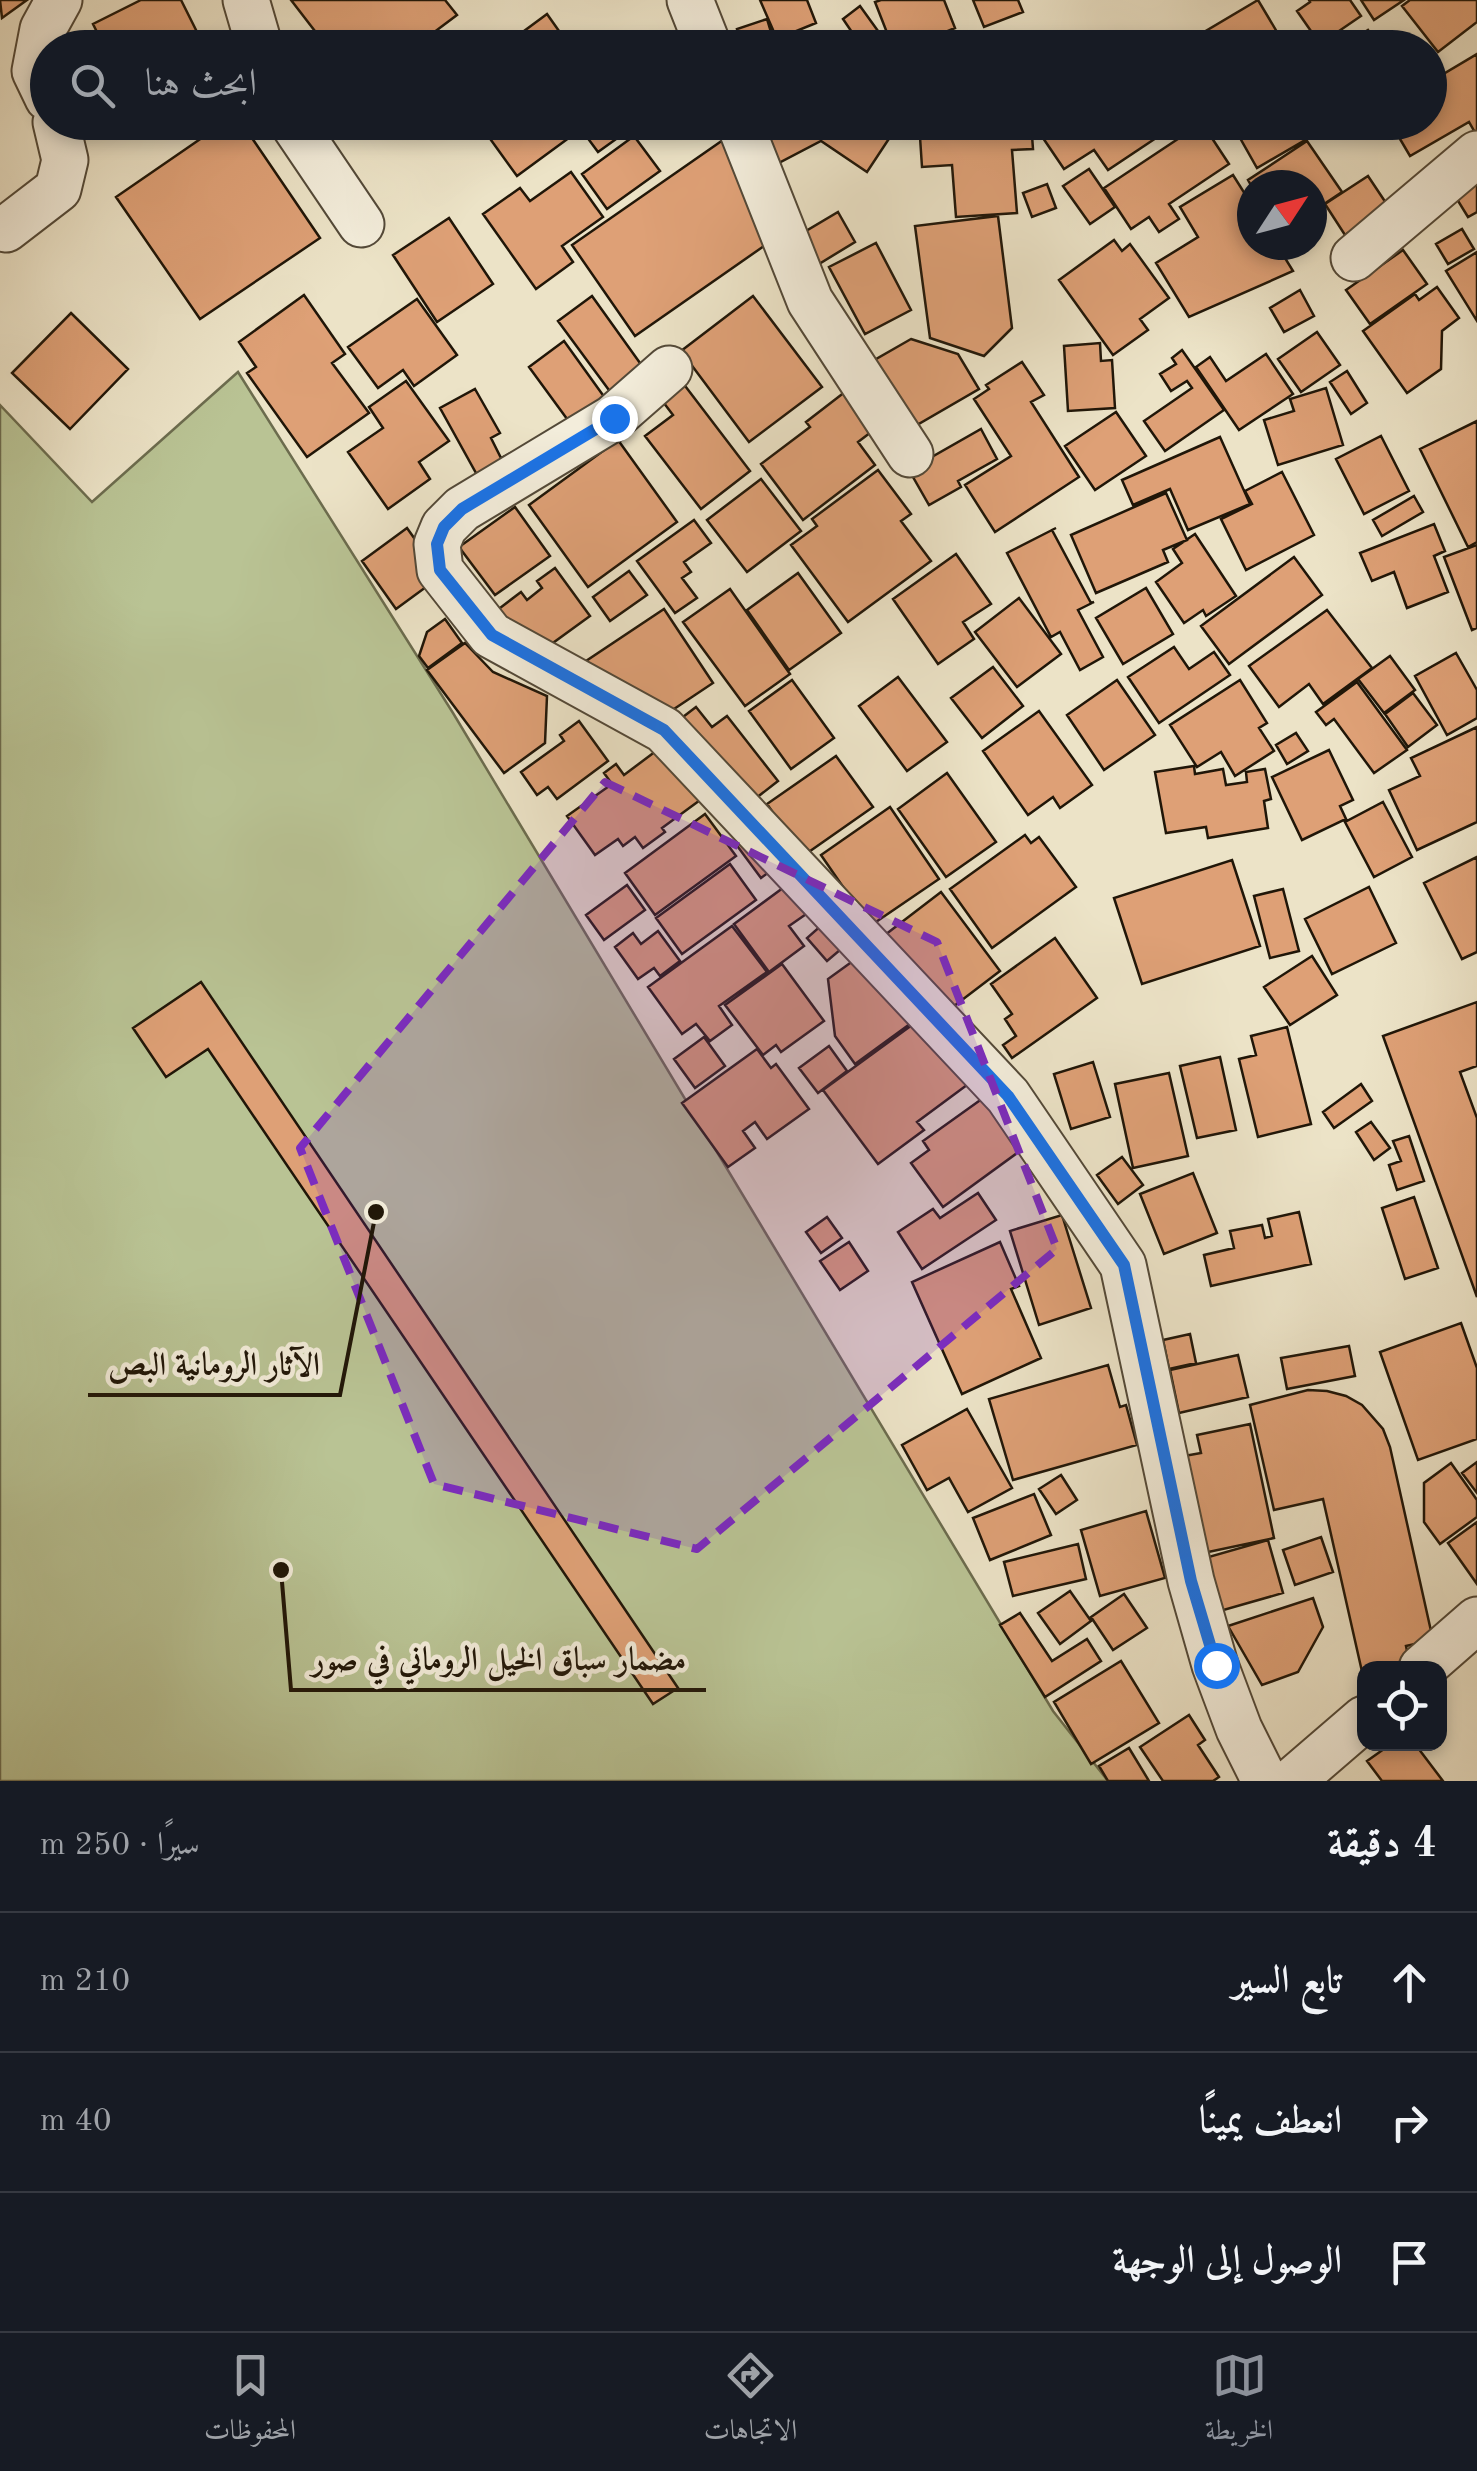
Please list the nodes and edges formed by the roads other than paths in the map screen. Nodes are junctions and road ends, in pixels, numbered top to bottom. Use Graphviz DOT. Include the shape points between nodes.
graph roads {
  1 [pos="59,0"];
  2 [pos="246,0"];
  3 [pos="690,0"];
  4 [pos="43,30"];
  5 [pos="255,30"];
  6 [pos="702,30"];
  7 [pos="60,140"];
  8 [pos="304,140"];
  9 [pos="746,140"];
  10 [pos="1477,154"];
  11 [pos="361,224"];
  12 [pos="6,229"];
  13 [pos="1354,258"];
  14 [pos="669,369"];
  15 [pos="910,454"];
  16 [pos="1477,1620"];
  17 [pos="1430,1661"];
  18 [pos="1357,1725"];
  19 [pos="1265,1781"];
  20 [pos="1292,1781"];
  1 -- 4 [label="street"];
  2 -- 5 [label="street"];
  3 -- 6 [label="street"];
  7 -- 12 [label="street" via="58,189"];
  8 -- 11 [label="street"];
  9 -- 15 [label="street" via="810,301"];
  10 -- 13 [label="street"];
  14 -- 19 [label="street" via="614,418 462,509 437,544 440,570 492,635 664,730 1008,1096 1124,1265 1191,1581 1221,1681"];
  16 -- 17 [label="street"];
  18 -- 20 [label="street"];
}
